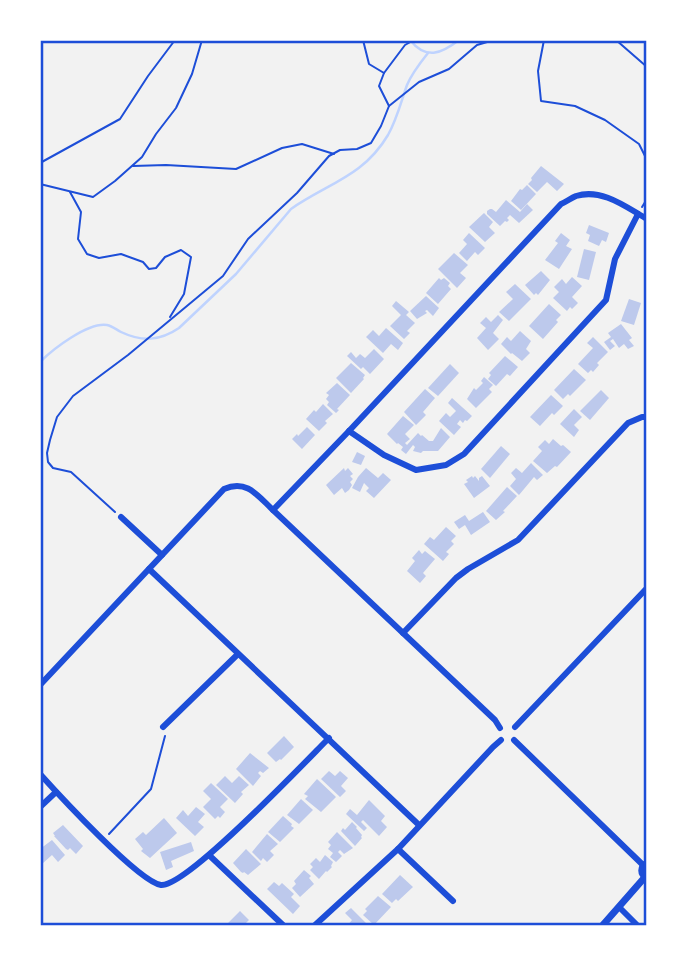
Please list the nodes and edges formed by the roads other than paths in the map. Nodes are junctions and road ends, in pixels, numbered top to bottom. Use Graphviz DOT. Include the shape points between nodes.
graph roads {
  1 [pos="638,214"];
  2 [pos="647,219"];
  3 [pos="647,417"];
  4 [pos="349,431"];
  5 [pos="273,510"];
  6 [pos="121,517"];
  7 [pos="162,555"];
  8 [pos="149,569"];
  9 [pos="647,588"];
  10 [pos="403,633"];
  11 [pos="238,654"];
  12 [pos="40,685"];
  13 [pos="507,725"];
  14 [pos="163,727"];
  15 [pos="329,738"];
  16 [pos="501,740"];
  17 [pos="514,740"];
  18 [pos="40,774"];
  19 [pos="56,792"];
  20 [pos="40,807"];
  21 [pos="419,825"];
  22 [pos="398,849"];
  23 [pos="210,856"];
  24 [pos="645,864"];
  25 [pos="646,877"];
  26 [pos="453,901"];
  27 [pos="619,907"];
  28 [pos="284,926"];
  29 [pos="314,926"];
  30 [pos="602,926"];
  31 [pos="638,926"];
  1 -- 2 [label="street"];
  1 -- 4 [label="street" via="611,198 591,195 561,204"];
  1 -- 4 [label="street" via="615,259 606,300 464,454 446,466 416,470 384,456"];
  3 -- 10 [label="street" via="628,423 518,540 456,578"];
  4 -- 5 [label="street"];
  5 -- 7 [label="street" via="249,488 224,489"];
  5 -- 10 [label="street"];
  6 -- 7 [label="street"];
  7 -- 8 [label="street"];
  8 -- 11 [label="street"];
  8 -- 12 [label="street"];
  9 -- 13 [label="street"];
  10 -- 13 [label="street" via="495,720"];
  11 -- 14 [label="street"];
  11 -- 15 [label="street"];
  13 -- 16 [label="street" via="498,732"];
  13 -- 17 [label="street" via="517,735"];
  15 -- 21 [label="street"];
  15 -- 23 [label="street"];
  16 -- 17 [label="street"];
  16 -- 21 [label="street"];
  17 -- 24 [label="street"];
  18 -- 19 [label="street"];
  19 -- 20 [label="street"];
  19 -- 23 [label="street" via="152,882 169,884"];
  21 -- 22 [label="street"];
  22 -- 26 [label="street"];
  22 -- 29 [label="street"];
  23 -- 28 [label="street"];
  24 -- 25 [label="street" via="642,873"];
  25 -- 27 [label="street"];
  27 -- 30 [label="street"];
  27 -- 31 [label="street"];
}
